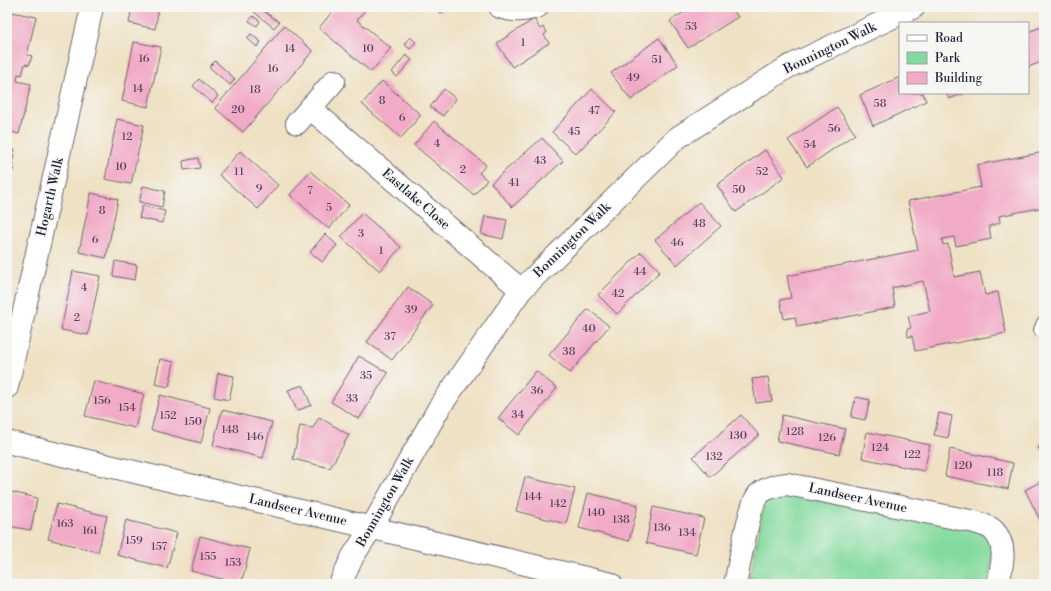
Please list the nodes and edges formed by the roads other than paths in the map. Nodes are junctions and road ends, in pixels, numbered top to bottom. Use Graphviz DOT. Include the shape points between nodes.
graph roads {
  1 [pos="92,7"];
  2 [pos="500,7"];
  3 [pos="537,7"];
  4 [pos="914,7"];
  5 [pos="334,81"];
  6 [pos="521,290"];
  7 [pos="7,387"];
  8 [pos="7,442"];
  9 [pos="372,527"];
  10 [pos="340,584"];
  11 [pos="611,584"];
  12 [pos="735,584"];
  13 [pos="998,584"];
  1 -- 7 [label="street, Hogarth Walk"];
  2 -- 3 [label="street" via="521,11"];
  4 -- 6 [label="street, Bonnington Walk" via="788,68 677,138"];
  5 -- 6 [label="street, Eastlake Close" via="304,115"];
  6 -- 9 [label="street, Bonnington Walk" via="439,408"];
  8 -- 9 [label="street, Landseer Avenue"];
  9 -- 10 [label="street, Bonnington Walk" via="353,556"];
  9 -- 11 [label="street, Landseer Avenue"];
  12 -- 13 [label="street, Landseer Avenue" via="751,510 758,495 773,486 787,484 975,522 992,530 999,540 1004,556"];
}
